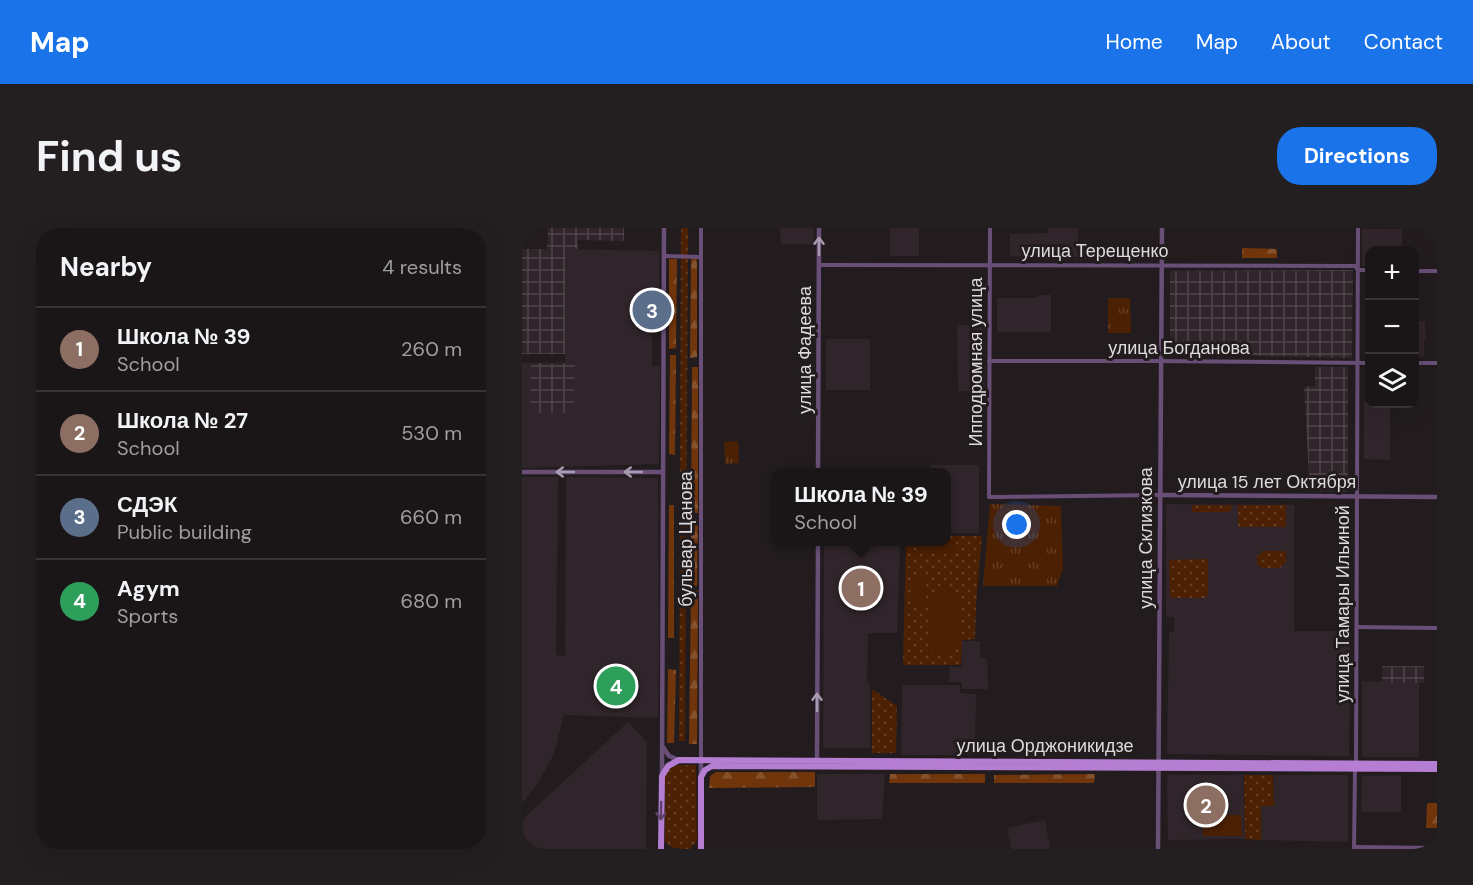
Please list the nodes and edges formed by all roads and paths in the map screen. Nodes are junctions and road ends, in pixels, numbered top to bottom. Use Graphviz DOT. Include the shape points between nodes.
graph roads {
  1 [pos="664,228"];
  2 [pos="701,228"];
  3 [pos="819,228"];
  4 [pos="990,228"];
  5 [pos="1162,228"];
  6 [pos="1358,228"];
  7 [pos="664,256"];
  8 [pos="700,256"];
  9 [pos="990,264"];
  10 [pos="819,265"];
  11 [pos="1162,265"];
  12 [pos="1358,270"];
  13 [pos="1365,270"];
  14 [pos="1419,271"];
  15 [pos="1437,271"];
  16 [pos="989,361"];
  17 [pos="1161,361"];
  18 [pos="1358,363"];
  19 [pos="1365,363"];
  20 [pos="1419,363"];
  21 [pos="1437,363"];
  22 [pos="818,468"];
  23 [pos="663,471"];
  24 [pos="522,472"];
  25 [pos="1160,495"];
  26 [pos="989,496"];
  27 [pos="1357,496"];
  28 [pos="1437,497"];
  29 [pos="818,546"];
  30 [pos="1357,627"];
  31 [pos="1437,628"];
  32 [pos="662,741"];
  33 [pos="679,760"];
  34 [pos="701,760"];
  35 [pos="817,760"];
  36 [pos="898,761"];
  37 [pos="1437,764"];
  38 [pos="1159,765"];
  39 [pos="1356,766"];
  40 [pos="892,767"];
  41 [pos="1437,769"];
  42 [pos="662,777"];
  43 [pos="701,777"];
  44 [pos="662,847"];
  45 [pos="700,847"];
  46 [pos="1354,848"];
  47 [pos="1437,848"];
  48 [pos="1158,849"];
  1 -- 7 [label="street, бульвар Цанова"];
  2 -- 8 [label="street, бульвар Цанова"];
  10 -- 3 [label="street, улица Фадеева, one-way"];
  4 -- 9 [label="street, Ипподромная улица"];
  5 -- 11 [label="street, улица Склизкова"];
  6 -- 12 [label="street, улица Тамары Ильиной"];
  7 -- 8 [label="street"];
  7 -- 23 [label="street, бульвар Цанова"];
  8 -- 34 [label="street, бульвар Цанова"];
  9 -- 10 [label="street, улица Терещенко"];
  9 -- 11 [label="street, улица Терещенко"];
  9 -- 16 [label="street, Ипподромная улица"];
  10 -- 22 [label="street, улица Фадеева"];
  11 -- 12 [label="street, улица Терещенко" via="1355,266"];
  11 -- 17 [label="street, улица Склизкова"];
  12 -- 13 [label="street, улица Терещенко"];
  12 -- 18 [label="street, улица Тамары Ильиной"];
  14 -- 15 [label="street"];
  16 -- 17 [label="street, улица Богданова"];
  16 -- 26 [label="street, Ипподромная улица"];
  17 -- 18 [label="street, улица Богданова"];
  17 -- 25 [label="street, улица Склизкова"];
  18 -- 19 [label="street, улица Богданова"];
  18 -- 27 [label="street, улица Тамары Ильиной"];
  20 -- 21 [label="street"];
  23 -- 24 [label="street, one-way"];
  23 -- 32 [label="street, бульвар Цанова"];
  25 -- 26 [label="street, улица 15 лет Октября"];
  25 -- 27 [label="street, улица 15 лет Октября"];
  25 -- 38 [label="street, улица Склизкова"];
  27 -- 28 [label="street, улица 15 лет Октября"];
  27 -- 30 [label="street, улица Тамары Ильиной"];
  35 -- 29 [label="street, one-way"];
  30 -- 31 [label="street"];
  30 -- 39 [label="street, улица Тамары Ильиной"];
  32 -- 33 [label="street" via="667,754"];
  32 -- 42 [label="street, бульвар Цанова"];
  33 -- 34 [label="main road, улица Орджоникидзе"];
  33 -- 42 [label="main road" via="668,766"];
  34 -- 35 [label="main road, улица Орджоникидзе"];
  34 -- 43 [label="street, бульвар Цанова"];
  35 -- 36 [label="main road, улица Орджоникидзе"];
  36 -- 38 [label="main road, улица Орджоникидзе"];
  36 -- 40 [label="main road"];
  37 -- 39 [label="main road, улица Орджоникидзе"];
  38 -- 39 [label="main road, улица Орджоникидзе"];
  38 -- 40 [label="main road, улица Орджоникидзе"];
  38 -- 48 [label="street, улица Склизкова"];
  39 -- 41 [label="main road, улица Орджоникидзе"];
  39 -- 46 [label="street, улица Тамары Ильиной"];
  40 -- 43 [label="main road, улица Орджоникидзе" via="712,766"];
  42 -- 44 [label="main road, бульвар Цанова, one-way"];
  43 -- 45 [label="main road, бульвар Цанова"];
  46 -- 47 [label="street"];
}
